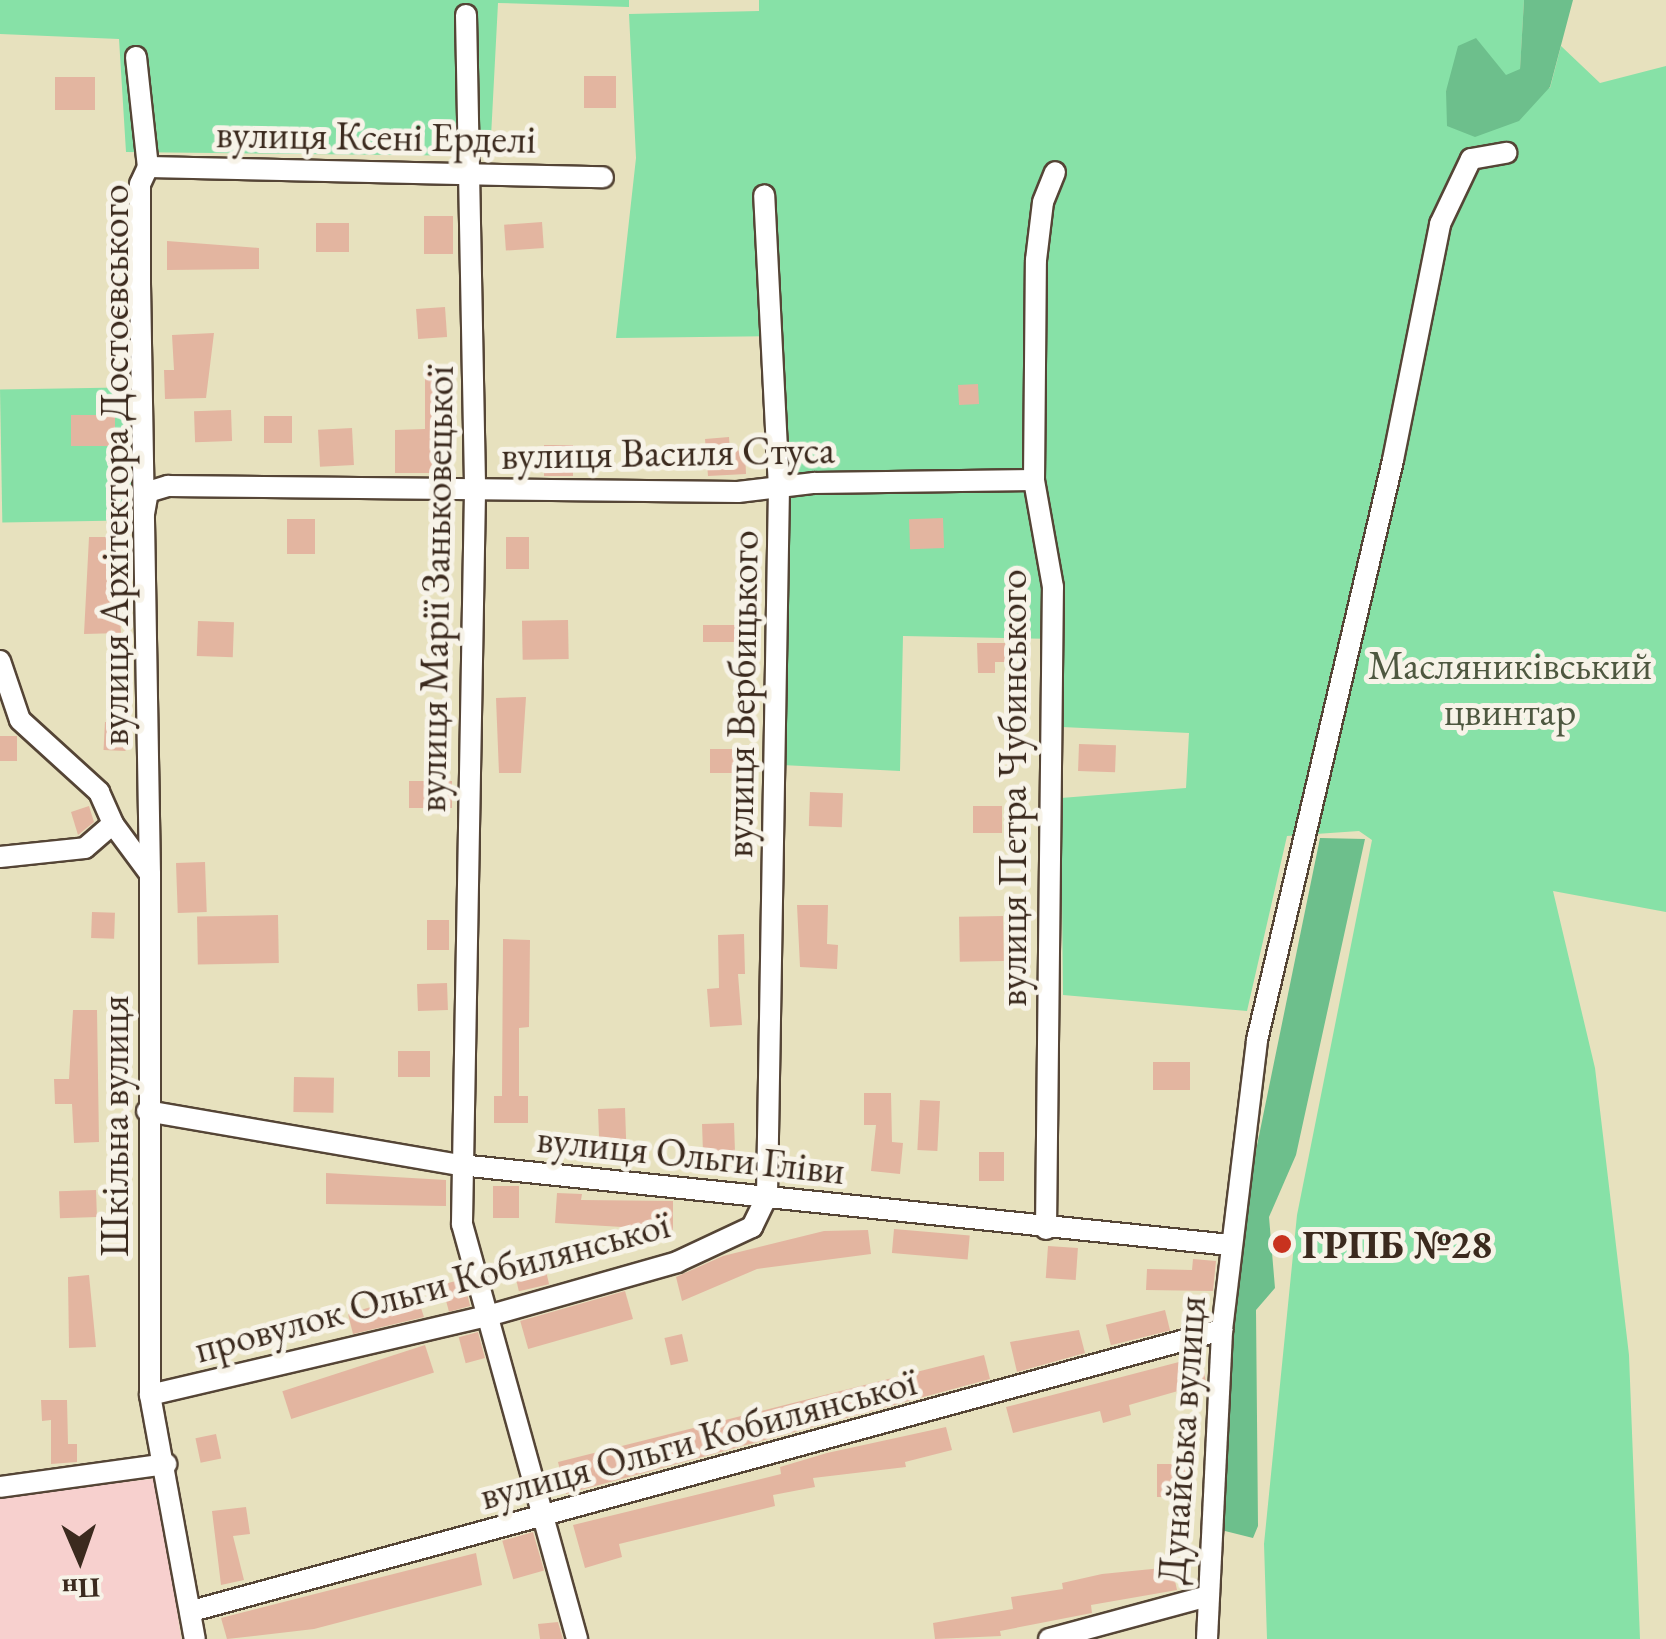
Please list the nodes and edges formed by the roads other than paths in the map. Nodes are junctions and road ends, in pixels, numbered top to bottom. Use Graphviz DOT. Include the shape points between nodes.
graph roads {
  1 [pos="466,14"];
  2 [pos="136,57"];
  3 [pos="1506,153"];
  4 [pos="148,167"];
  5 [pos="471,171"];
  6 [pos="1056,172"];
  7 [pos="603,177"];
  8 [pos="764,195"];
  9 [pos="1034,480"];
  10 [pos="779,488"];
  11 [pos="474,492"];
  12 [pos="144,514"];
  13 [pos="0,662"];
  14 [pos="113,824"];
  15 [pos="0,857"];
  16 [pos="150,874"];
  17 [pos="146,1110"];
  18 [pos="460,1165"];
  19 [pos="768,1196"];
  20 [pos="1046,1229"];
  21 [pos="1230,1245"];
  22 [pos="488,1316"];
  23 [pos="1222,1330"];
  24 [pos="150,1395"];
  25 [pos="166,1464"];
  26 [pos="0,1487"];
  27 [pos="547,1517"];
  28 [pos="1205,1597"];
  29 [pos="192,1611"];
  30 [pos="195,1639"];
  31 [pos="577,1639"];
  32 [pos="1050,1639"];
  33 [pos="1208,1639"];
  1 -- 5 [label="street, вулиця Марії Заньковецької"];
  2 -- 4 [label="street, вулиця Архітектора Достоєвського"];
  3 -- 21 [label="street, Дунайська вулиця" via="1471,159 1440,224 1392,460 1260,1022"];
  4 -- 5 [label="street, вулиця Ксені Ерделі"];
  4 -- 12 [label="street, вулиця Архітектора Достоєвського" via="140,184"];
  5 -- 7 [label="street, вулиця Ксені Ерделі"];
  5 -- 11 [label="street, вулиця Марії Заньковецької"];
  6 -- 9 [label="street, вулиця Петра Чубинського" via="1043,202 1036,260"];
  8 -- 10 [label="street, вулиця Вербицького"];
  9 -- 10 [label="street, вулиця Василя Стуса"];
  9 -- 20 [label="street, вулиця Петра Чубинського" via="1053,587"];
  10 -- 11 [label="street, вулиця Василя Стуса"];
  10 -- 19 [label="street, вулиця Вербицького"];
  11 -- 12 [label="street, вулиця Василя Стуса" via="168,486 148,492"];
  11 -- 18 [label="street, вулиця Марії Заньковецької"];
  12 -- 16 [label="street, вулиця Архітектора Достоєвського"];
  13 -- 14 [label="street" via="20,720 99,792"];
  14 -- 15 [label="street" via="85,848"];
  14 -- 16 [label="street"];
  16 -- 17 [label="street, Шкільна вулиця"];
  17 -- 18 [label="street, вулиця Ольги Гліви"];
  17 -- 24 [label="street, Шкільна вулиця"];
  18 -- 19 [label="street, вулиця Ольги Гліви"];
  18 -- 22 [label="street, вулиця Марії Заньковецької" via="462,1224"];
  19 -- 20 [label="street, вулиця Ольги Гліви"];
  19 -- 22 [label="street, провулок Ольги Кобилянської" via="752,1227 676,1262"];
  20 -- 21 [label="street, вулиця Ольги Гліви"];
  21 -- 23 [label="street, Дунайська вулиця"];
  22 -- 24 [label="street, провулок Ольги Кобилянської"];
  22 -- 27 [label="street, вулиця Марії Заньковецької"];
  23 -- 27 [label="street, вулиця Ольги Кобилянської"];
  23 -- 28 [label="street, Дунайська вулиця"];
  24 -- 25 [label="street, Шкільна вулиця"];
  25 -- 26 [label="street"];
  25 -- 29 [label="street, Шкільна вулиця"];
  27 -- 29 [label="street, вулиця Ольги Кобилянської"];
  27 -- 31 [label="street, вулиця Марії Заньковецької"];
  28 -- 32 [label="street"];
  28 -- 33 [label="street, Дунайська вулиця"];
  29 -- 30 [label="street, Шкільна вулиця"];
}
